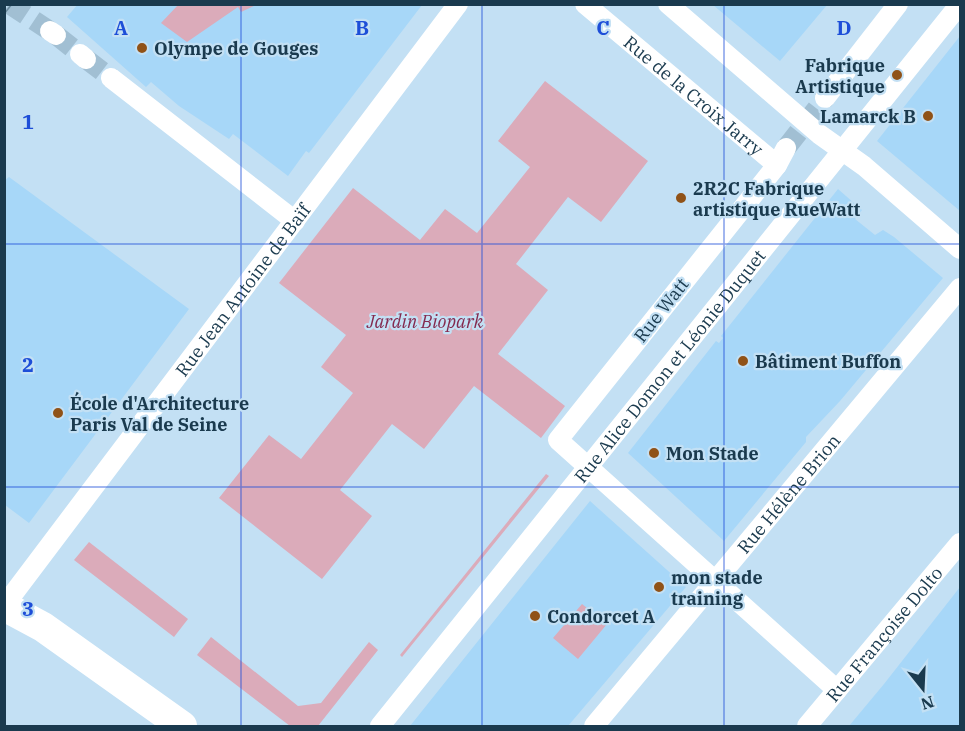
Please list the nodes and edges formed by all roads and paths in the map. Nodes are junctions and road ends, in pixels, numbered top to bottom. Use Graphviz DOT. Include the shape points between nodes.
graph roads {
  1 [pos="458,4"];
  2 [pos="585,4"];
  3 [pos="668,4"];
  4 [pos="898,4"];
  5 [pos="960,4"];
  6 [pos="111,78"];
  7 [pos="825,98"];
  8 [pos="842,150"];
  9 [pos="781,156"];
  10 [pos="295,221"];
  11 [pos="960,249"];
  12 [pos="960,288"];
  13 [pos="589,465"];
  14 [pos="960,543"];
  15 [pos="715,581"];
  16 [pos="4,606"];
  17 [pos="837,690"];
  18 [pos="182,726"];
  19 [pos="380,726"];
  20 [pos="594,726"];
  21 [pos="807,726"];
  1 -- 10 [label="street, Rue Jean Antoine de Baïf"];
  2 -- 9 [label="street, Rue de la Croix Jarry"];
  3 -- 8 [label="street"];
  4 -- 7 [label="street"];
  5 -- 8 [label="street, Rue Alice Domon et Léonie Duquet"];
  6 -- 10 [label="street"];
  8 -- 11 [label="street"];
  8 -- 13 [label="street, Rue Alice Domon et Léonie Duquet"];
  9 -- 13 [label="street, Rue Watt" via="558,440"];
  10 -- 16 [label="street, Rue Jean Antoine de Baïf"];
  12 -- 15 [label="street, Rue Hélène Brion"];
  13 -- 15 [label="street"];
  13 -- 19 [label="street, Rue Alice Domon et Léonie Duquet"];
  14 -- 17 [label="street, Rue Françoise Dolto"];
  15 -- 17 [label="street"];
  15 -- 20 [label="street, Rue Hélène Brion"];
  16 -- 18 [label="main road" via="43,627"];
  17 -- 21 [label="street, Rue Françoise Dolto"];
}
